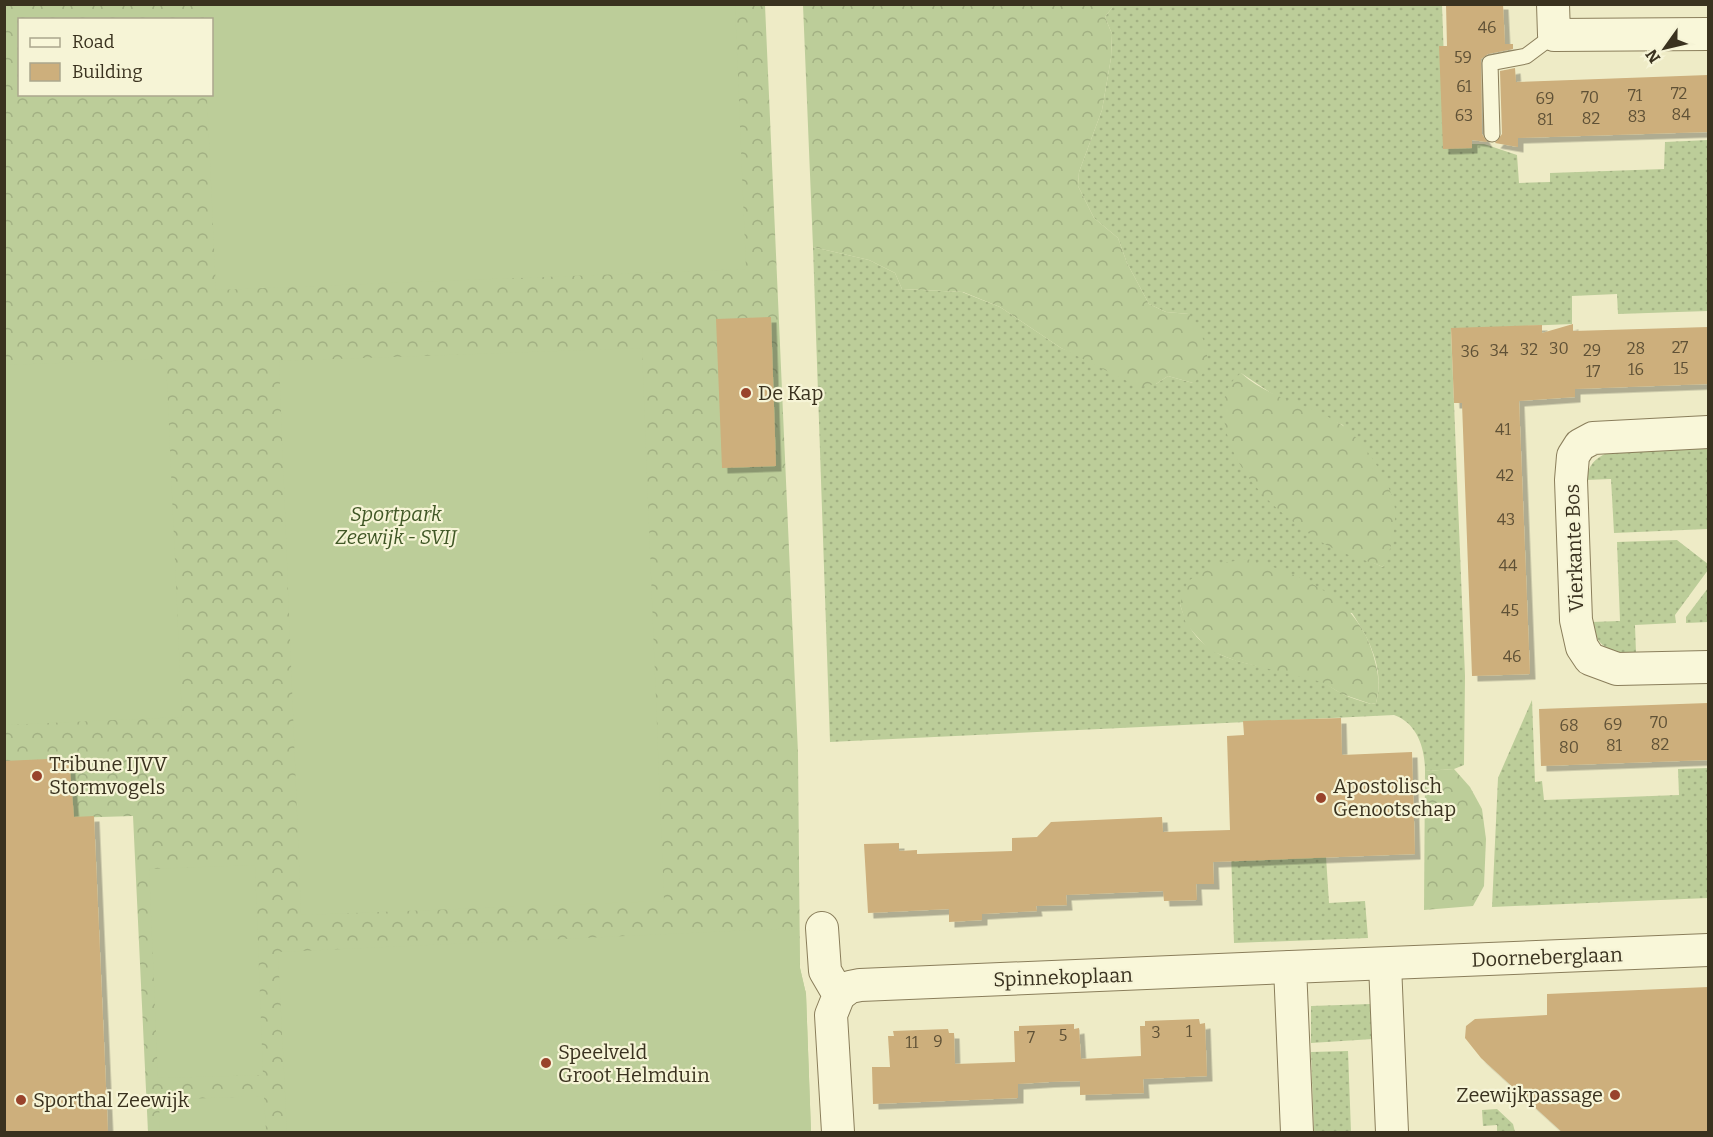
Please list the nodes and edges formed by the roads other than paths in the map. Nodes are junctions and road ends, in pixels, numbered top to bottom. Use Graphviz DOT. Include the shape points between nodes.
graph roads {
  1 [pos="1553,4"];
  2 [pos="1708,34"];
  3 [pos="1554,35"];
  4 [pos="1492,134"];
  5 [pos="1708,432"];
  6 [pos="1708,667"];
  7 [pos="822,928"];
  8 [pos="1708,950"];
  9 [pos="1385,964"];
  10 [pos="1290,968"];
  11 [pos="839,995"];
  12 [pos="838,1132"];
  13 [pos="1297,1132"];
  14 [pos="1392,1132"];
  1 -- 3 [label="street"];
  2 -- 3 [label="street"];
  3 -- 4 [label="lane" via="1526,56 1490,63"];
  5 -- 6 [label="street, Vierkante Bos" via="1593,438 1580,445 1573,456 1571,480 1576,620 1582,647 1590,659 1617,669"];
  7 -- 11 [label="street" via="825,971"];
  8 -- 9 [label="street, Doorneberglaan"];
  9 -- 10 [label="street, Doorneberglaan"];
  9 -- 14 [label="street"];
  10 -- 11 [label="street, Spinnekoplaan" via="860,985"];
  10 -- 13 [label="street"];
  11 -- 12 [label="street" via="831,1015"];
}
